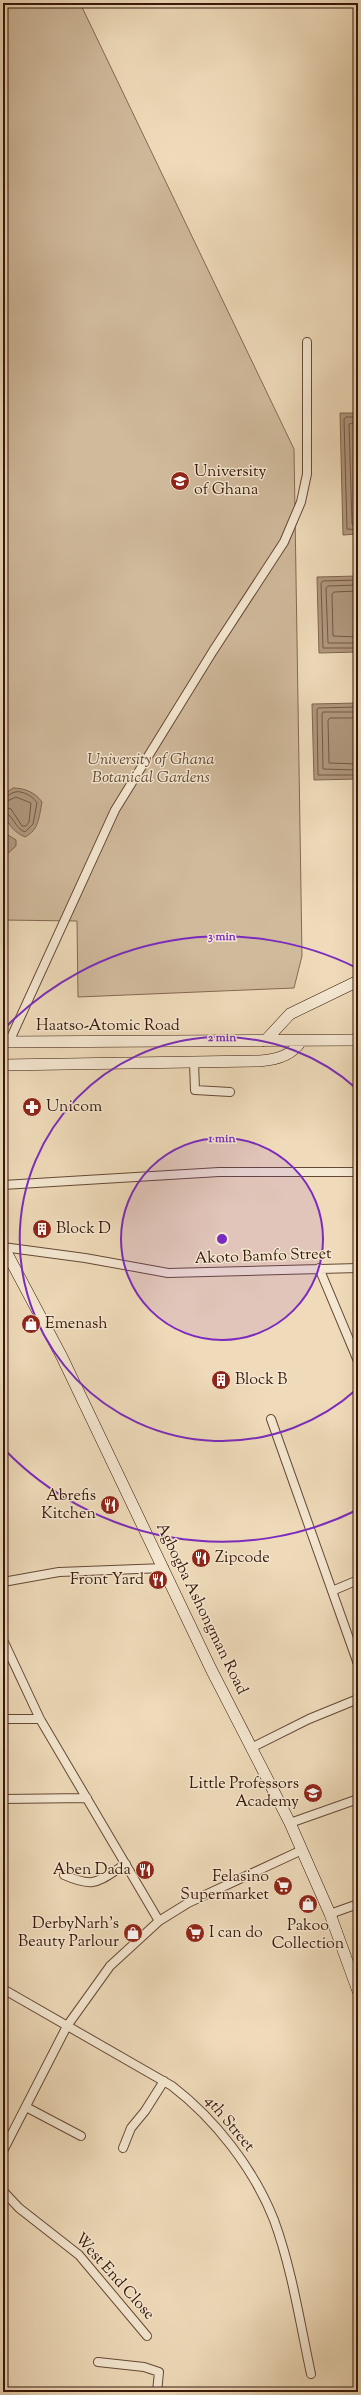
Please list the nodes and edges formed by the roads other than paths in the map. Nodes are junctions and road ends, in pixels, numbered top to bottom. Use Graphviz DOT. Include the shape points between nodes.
graph roads {
  1 [pos="306,342"];
  2 [pos="358,981"];
  3 [pos="358,1040"];
  4 [pos="265,1041"];
  5 [pos="301,1041"];
  6 [pos="6,1042"];
  7 [pos="194,1062"];
  8 [pos="3,1065"];
  9 [pos="230,1092"];
  10 [pos="358,1172"];
  11 [pos="3,1185"];
  12 [pos="3,1247"];
  13 [pos="319,1268"];
  14 [pos="358,1268"];
  15 [pos="358,1361"];
  16 [pos="271,1420"];
  17 [pos="164,1568"];
  18 [pos="358,1580"];
  19 [pos="3,1582"];
  20 [pos="332,1591"];
  21 [pos="3,1640"];
  22 [pos="358,1664"];
  23 [pos="358,1700"];
  24 [pos="3,1719"];
  25 [pos="40,1719"];
  26 [pos="251,1748"];
  27 [pos="87,1798"];
  28 [pos="3,1799"];
  29 [pos="358,1799"];
  30 [pos="290,1823"];
  31 [pos="302,1850"];
  32 [pos="126,1864"];
  33 [pos="64,1875"];
  34 [pos="358,1904"];
  35 [pos="330,1914"];
  36 [pos="159,1921"];
  37 [pos="3,1989"];
  38 [pos="358,1991"];
  39 [pos="67,2026"];
  40 [pos="164,2081"];
  41 [pos="26,2107"];
  42 [pos="81,2136"];
  43 [pos="123,2148"];
  44 [pos="3,2151"];
  45 [pos="3,2191"];
  46 [pos="148,2336"];
  47 [pos="98,2362"];
  48 [pos="311,2374"];
  49 [pos="157,2392"];
  1 -- 6 [label="street" via="307,474 301,502 284,542 115,810"];
  2 -- 4 [label="street" via="290,1014"];
  3 -- 5 [label="street, Haatso-Atomic Road"];
  4 -- 5 [label="street, Haatso-Atomic Road"];
  4 -- 6 [label="street, Haatso-Atomic Road"];
  5 -- 7 [label="street" via="290,1053 273,1060"];
  7 -- 8 [label="street"];
  7 -- 9 [label="street" via="194,1090"];
  10 -- 11 [label="street" via="219,1172"];
  12 -- 13 [label="street, Akoto Bamfo Street" via="168,1273"];
  12 -- 17 [label="street, Agbogba Ashongman Road" via="62,1357"];
  13 -- 14 [label="street, Akoto Bamfo Street"];
  13 -- 15 [label="street"];
  16 -- 20 [label="street"];
  17 -- 19 [label="street" via="59,1572"];
  17 -- 26 [label="street, Agbogba Ashongman Road"];
  18 -- 20 [label="street"];
  20 -- 22 [label="street"];
  21 -- 25 [label="street"];
  23 -- 26 [label="street" via="309,1719"];
  24 -- 25 [label="street"];
  25 -- 27 [label="street"];
  26 -- 30 [label="street, Agbogba Ashongman Road"];
  27 -- 28 [label="street"];
  27 -- 32 [label="street"];
  29 -- 30 [label="street"];
  30 -- 31 [label="street, Agbogba Ashongman Road"];
  31 -- 35 [label="street, Agbogba Ashongman Road"];
  31 -- 36 [label="street" via="188,1903"];
  32 -- 33 [label="street" via="96,1882 83,1883"];
  32 -- 36 [label="street"];
  34 -- 35 [label="street"];
  35 -- 38 [label="street, Agbogba Ashongman Road"];
  36 -- 39 [label="street" via="110,1966"];
  37 -- 39 [label="street, 4th Street"];
  39 -- 40 [label="street, 4th Street"];
  39 -- 41 [label="street"];
  40 -- 43 [label="street" via="131,2128"];
  40 -- 48 [label="street, 4th Street" via="188,2099 226,2138 243,2161 274,2219 288,2266"];
  41 -- 42 [label="street"];
  41 -- 44 [label="street"];
  45 -- 46 [label="street, West End Close" via="19,2208 79,2255"];
  47 -- 49 [label="street" via="144,2367 159,2372"];
}
